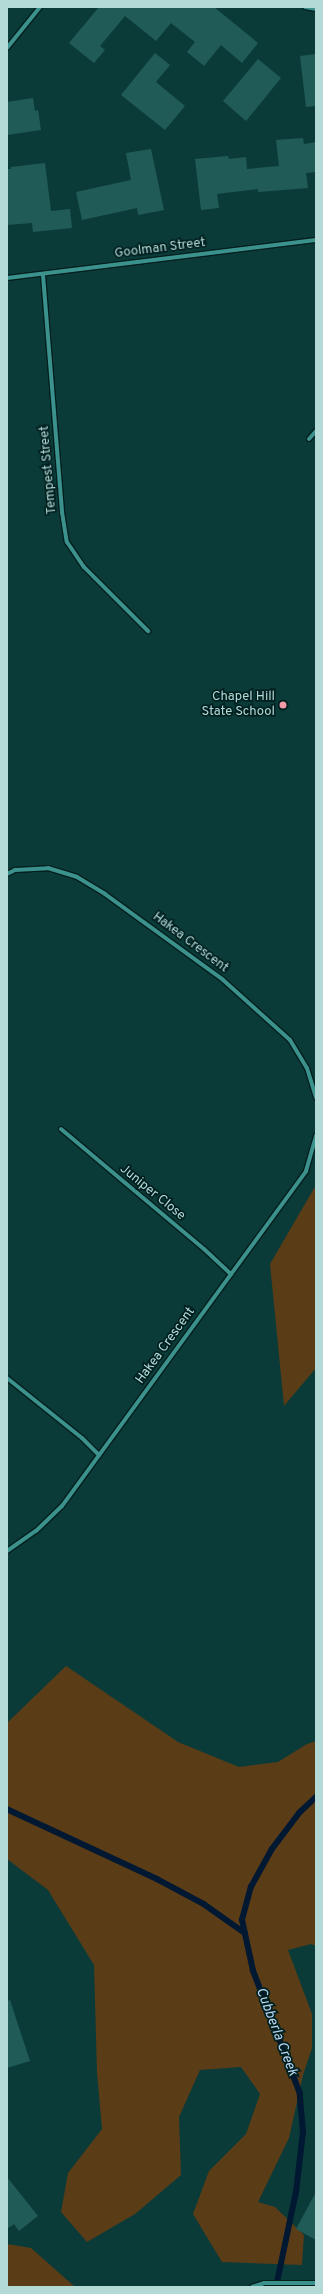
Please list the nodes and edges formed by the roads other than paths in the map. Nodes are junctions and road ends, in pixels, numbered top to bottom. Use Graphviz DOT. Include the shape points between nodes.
graph roads {
  1 [pos="40,7"];
  2 [pos="305,7"];
  3 [pos="316,9"];
  4 [pos="7,48"];
  5 [pos="316,240"];
  6 [pos="43,275"];
  7 [pos="7,278"];
  8 [pos="316,431"];
  9 [pos="309,439"];
  10 [pos="148,631"];
  11 [pos="7,874"];
  12 [pos="316,1098"];
  13 [pos="61,1129"];
  14 [pos="316,1135"];
  15 [pos="231,1274"];
  16 [pos="7,1378"];
  17 [pos="99,1455"];
  18 [pos="7,1551"];
  19 [pos="316,2283"];
  20 [pos="252,2287"];
  1 -- 4 [label="street"];
  2 -- 3 [label="street"];
  5 -- 6 [label="street, Goolman Street"];
  6 -- 7 [label="street, Goolman Street"];
  6 -- 10 [label="street, Tempest Street" via="62,512 67,542 84,568"];
  8 -- 9 [label="street"];
  11 -- 12 [label="street, Hakea Crescent" via="15,870 48,868 78,877 105,894 222,979 285,1035 306,1068"];
  13 -- 15 [label="street, Juniper Close"];
  14 -- 15 [label="street, Hakea Crescent" via="306,1171"];
  15 -- 17 [label="street, Hakea Crescent"];
  16 -- 17 [label="street" via="82,1438"];
  17 -- 18 [label="street, Hakea Crescent" via="62,1506 36,1531"];
  19 -- 20 [label="street" via="264,2283"];
}
